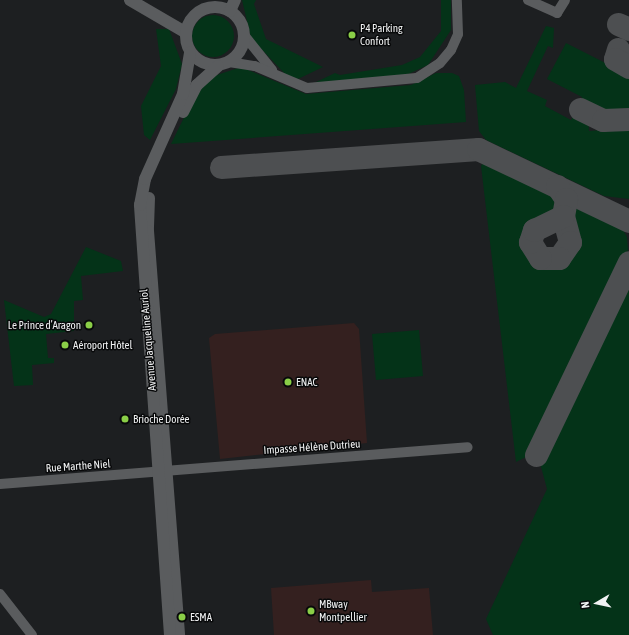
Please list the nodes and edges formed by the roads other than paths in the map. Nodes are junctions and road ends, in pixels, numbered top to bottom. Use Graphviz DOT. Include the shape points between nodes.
graph roads {
  1 [pos="130,0"];
  2 [pos="457,0"];
  3 [pos="528,0"];
  4 [pos="566,0"];
  5 [pos="233,5"];
  6 [pos="185,32"];
  7 [pos="244,35"];
  8 [pos="190,53"];
  9 [pos="223,64"];
  10 [pos="278,75"];
  11 [pos="468,447"];
  12 [pos="162,471"];
  13 [pos="0,484"];
  14 [pos="0,594"];
  15 [pos="32,635"];
  16 [pos="170,635"];
  17 [pos="179,635"];
  1 -- 6 [label="main road" via="155,12 168,25"];
  2 -- 10 [label="street" via="458,34 451,50 440,63 417,78 307,88"];
  3 -- 4 [label="street" via="557,13"];
  5 -- 6 [label="main road" via="202,10 194,15"];
  5 -- 7 [label="main road"];
  6 -- 8 [label="main road"];
  7 -- 9 [label="main road" via="240,50"];
  7 -- 10 [label="street" via="260,58"];
  8 -- 9 [label="main road" via="202,63"];
  8 -- 12 [label="main road, Avenue Jacqueline Auriol" via="183,94 145,179 140,205"];
  9 -- 10 [label="street" via="255,66"];
  9 -- 12 [label="main road, Avenue Jacqueline Auriol" via="197,85 152,180 148,206"];
  11 -- 12 [label="street, Impasse Hélène Dutrieu"];
  12 -- 13 [label="street, Rue Marthe Niel"];
  12 -- 16 [label="main road, Avenue Jacqueline Auriol"];
  12 -- 17 [label="main road, Avenue Jacqueline Auriol"];
  14 -- 15 [label="street"];
}
